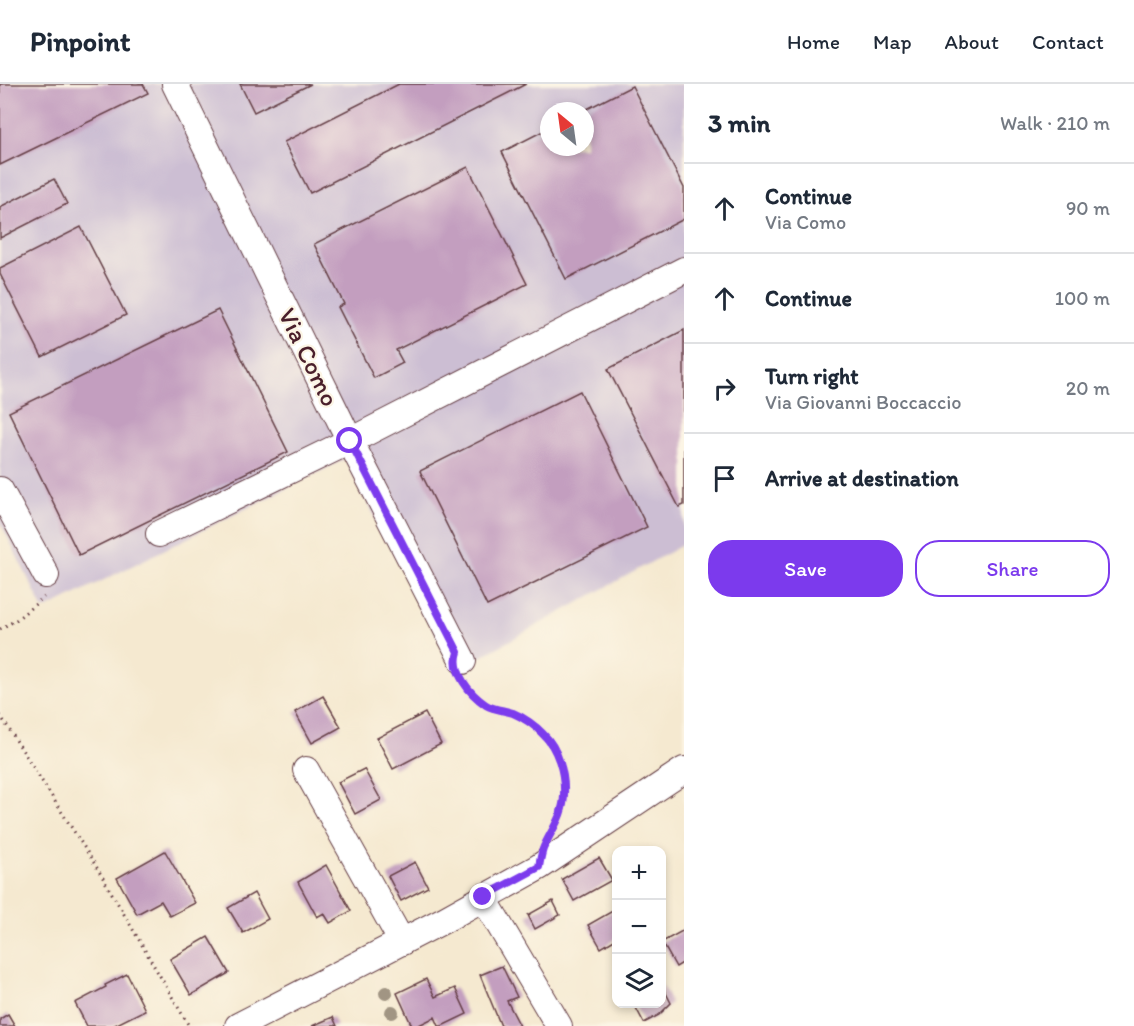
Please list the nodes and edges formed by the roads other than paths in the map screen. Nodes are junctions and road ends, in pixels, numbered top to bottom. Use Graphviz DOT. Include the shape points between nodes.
graph roads {
  1 [pos="175,84"];
  2 [pos="684,270"];
  3 [pos="350,441"];
  4 [pos="0,490"];
  5 [pos="159,534"];
  6 [pos="46,575"];
  7 [pos="461,656"];
  8 [pos="306,770"];
  9 [pos="684,770"];
  10 [pos="483,897"];
  11 [pos="402,942"];
  12 [pos="238,1026"];
  13 [pos="560,1026"];
  1 -- 3 [label="street, Via Como"];
  2 -- 3 [label="street"];
  3 -- 5 [label="street"];
  3 -- 7 [label="street, Via Como"];
  4 -- 6 [label="street"];
  8 -- 11 [label="street"];
  9 -- 10 [label="street" via="539,867"];
  10 -- 11 [label="street"];
  10 -- 13 [label="street"];
  11 -- 12 [label="street"];
}
